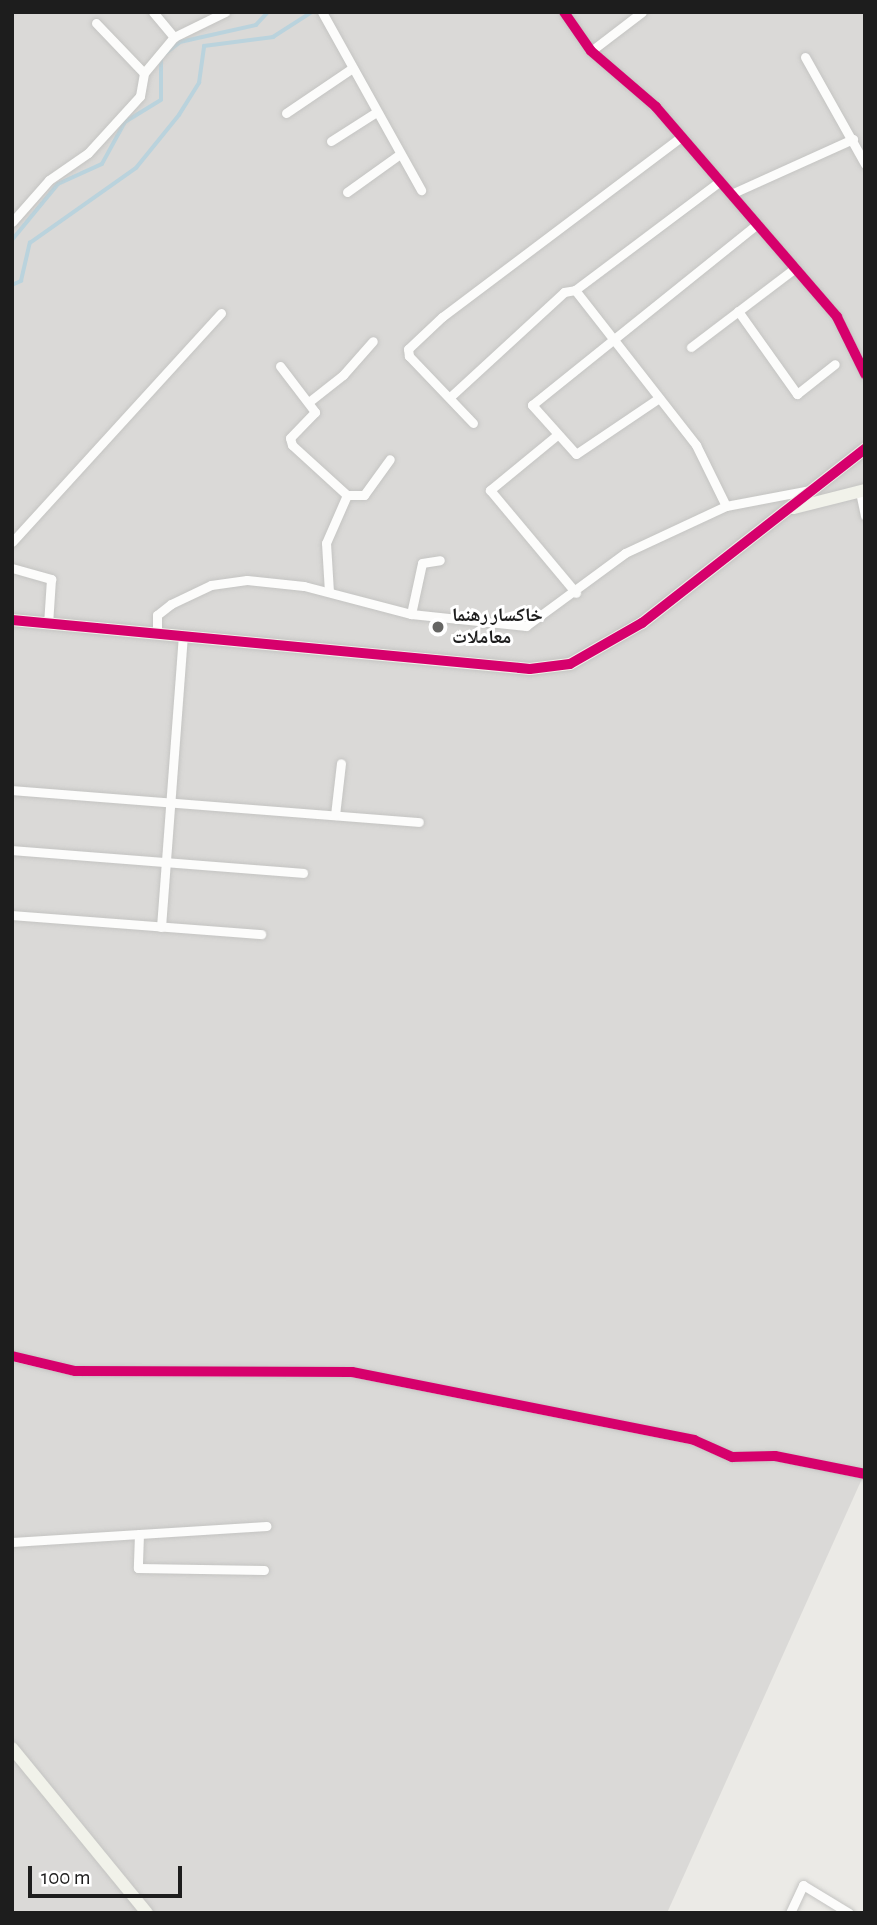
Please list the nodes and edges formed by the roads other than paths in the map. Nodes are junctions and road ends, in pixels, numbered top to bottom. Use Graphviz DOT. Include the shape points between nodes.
graph roads {
  1 [pos="153,12"];
  2 [pos="225,12"];
  3 [pos="564,12"];
  4 [pos="642,12"];
  5 [pos="323,13"];
  6 [pos="96,23"];
  7 [pos="174,37"];
  8 [pos="591,51"];
  9 [pos="805,57"];
  10 [pos="351,69"];
  11 [pos="144,73"];
  12 [pos="286,113"];
  13 [pos="375,113"];
  14 [pos="681,137"];
  15 [pos="853,139"];
  16 [pos="331,141"];
  17 [pos="400,154"];
  18 [pos="865,164"];
  19 [pos="720,181"];
  20 [pos="421,190"];
  21 [pos="347,192"];
  22 [pos="731,194"];
  23 [pos="12,222"];
  24 [pos="757,224"];
  25 [pos="795,268"];
  26 [pos="575,290"];
  27 [pos="737,311"];
  28 [pos="221,313"];
  29 [pos="614,340"];
  30 [pos="373,341"];
  31 [pos="691,348"];
  32 [pos="835,364"];
  33 [pos="280,366"];
  34 [pos="865,374"];
  35 [pos="450,397"];
  36 [pos="659,398"];
  37 [pos="310,401"];
  38 [pos="473,423"];
  39 [pos="557,435"];
  40 [pos="865,449"];
  41 [pos="390,459"];
  42 [pos="814,490"];
  43 [pos="862,491"];
  44 [pos="347,495"];
  45 [pos="726,506"];
  46 [pos="790,509"];
  47 [pos="865,515"];
  48 [pos="12,542"];
  49 [pos="440,560"];
  50 [pos="12,568"];
  51 [pos="329,593"];
  52 [pos="576,593"];
  53 [pos="411,614"];
  54 [pos="12,620"];
  55 [pos="48,624"];
  56 [pos="157,634"];
  57 [pos="183,637"];
  58 [pos="341,763"];
  59 [pos="12,790"];
  60 [pos="170,801"];
  61 [pos="335,815"];
  62 [pos="419,822"];
  63 [pos="12,850"];
  64 [pos="165,863"];
  65 [pos="303,873"];
  66 [pos="12,915"];
  67 [pos="160,927"];
  68 [pos="261,934"];
  69 [pos="12,1356"];
  70 [pos="865,1475"];
  71 [pos="267,1526"];
  72 [pos="139,1534"];
  73 [pos="12,1542"];
  74 [pos="264,1570"];
  75 [pos="12,1748"];
  76 [pos="147,1913"];
  77 [pos="790,1913"];
  78 [pos="849,1913"];
  1 -- 7 [label="street"];
  2 -- 7 [label="street"];
  3 -- 8 [label="street"];
  4 -- 8 [label="street"];
  5 -- 10 [label="street"];
  6 -- 11 [label="street"];
  7 -- 11 [label="street"];
  8 -- 14 [label="street"];
  9 -- 15 [label="street"];
  10 -- 12 [label="street"];
  10 -- 13 [label="street"];
  11 -- 23 [label="street" via="140,96"];
  13 -- 16 [label="street"];
  13 -- 17 [label="street"];
  14 -- 19 [label="street"];
  14 -- 35 [label="street" via="442,317 408,349 409,356"];
  15 -- 18 [label="street"];
  15 -- 22 [label="street"];
  17 -- 20 [label="street"];
  17 -- 21 [label="street"];
  19 -- 22 [label="street"];
  19 -- 26 [label="street"];
  22 -- 24 [label="street"];
  24 -- 25 [label="street"];
  24 -- 29 [label="street"];
  25 -- 27 [label="street"];
  25 -- 34 [label="street" via="837,317"];
  26 -- 29 [label="street"];
  26 -- 35 [label="street" via="564,292"];
  27 -- 31 [label="street"];
  27 -- 32 [label="street" via="797,394"];
  28 -- 48 [label="street"];
  29 -- 36 [label="street"];
  29 -- 39 [label="street" via="533,403"];
  30 -- 37 [label="street" via="343,375"];
  33 -- 37 [label="street"];
  35 -- 38 [label="street"];
  36 -- 39 [label="street" via="576,454"];
  36 -- 45 [label="street" via="696,445"];
  37 -- 44 [label="street" via="314,414 290,441"];
  39 -- 52 [label="street" via="490,490"];
  40 -- 42 [label="street"];
  41 -- 44 [label="street" via="364,495"];
  42 -- 45 [label="street"];
  42 -- 46 [label="street"];
  43 -- 46 [label="street"];
  43 -- 47 [label="street"];
  44 -- 51 [label="street" via="326,543"];
  45 -- 52 [label="street" via="625,553"];
  46 -- 57 [label="street" via="642,623 570,664 530,669"];
  49 -- 53 [label="street" via="422,563"];
  50 -- 55 [label="street" via="51,579"];
  51 -- 53 [label="street"];
  51 -- 56 [label="street" via="247,580 211,585 157,615"];
  52 -- 53 [label="street" via="526,625"];
  54 -- 55 [label="street"];
  55 -- 56 [label="street"];
  56 -- 57 [label="street"];
  57 -- 60 [label="street"];
  58 -- 61 [label="street"];
  59 -- 60 [label="street"];
  60 -- 61 [label="street"];
  60 -- 64 [label="street"];
  61 -- 62 [label="street"];
  63 -- 64 [label="street"];
  64 -- 65 [label="street"];
  64 -- 67 [label="street"];
  66 -- 67 [label="street"];
  67 -- 68 [label="street"];
  69 -- 70 [label="street" via="75,1371 352,1372 694,1440 732,1457 775,1456"];
  71 -- 72 [label="street"];
  72 -- 73 [label="street"];
  72 -- 74 [label="street" via="138,1568"];
  75 -- 76 [label="street"];
  77 -- 78 [label="street" via="803,1885"];
}
